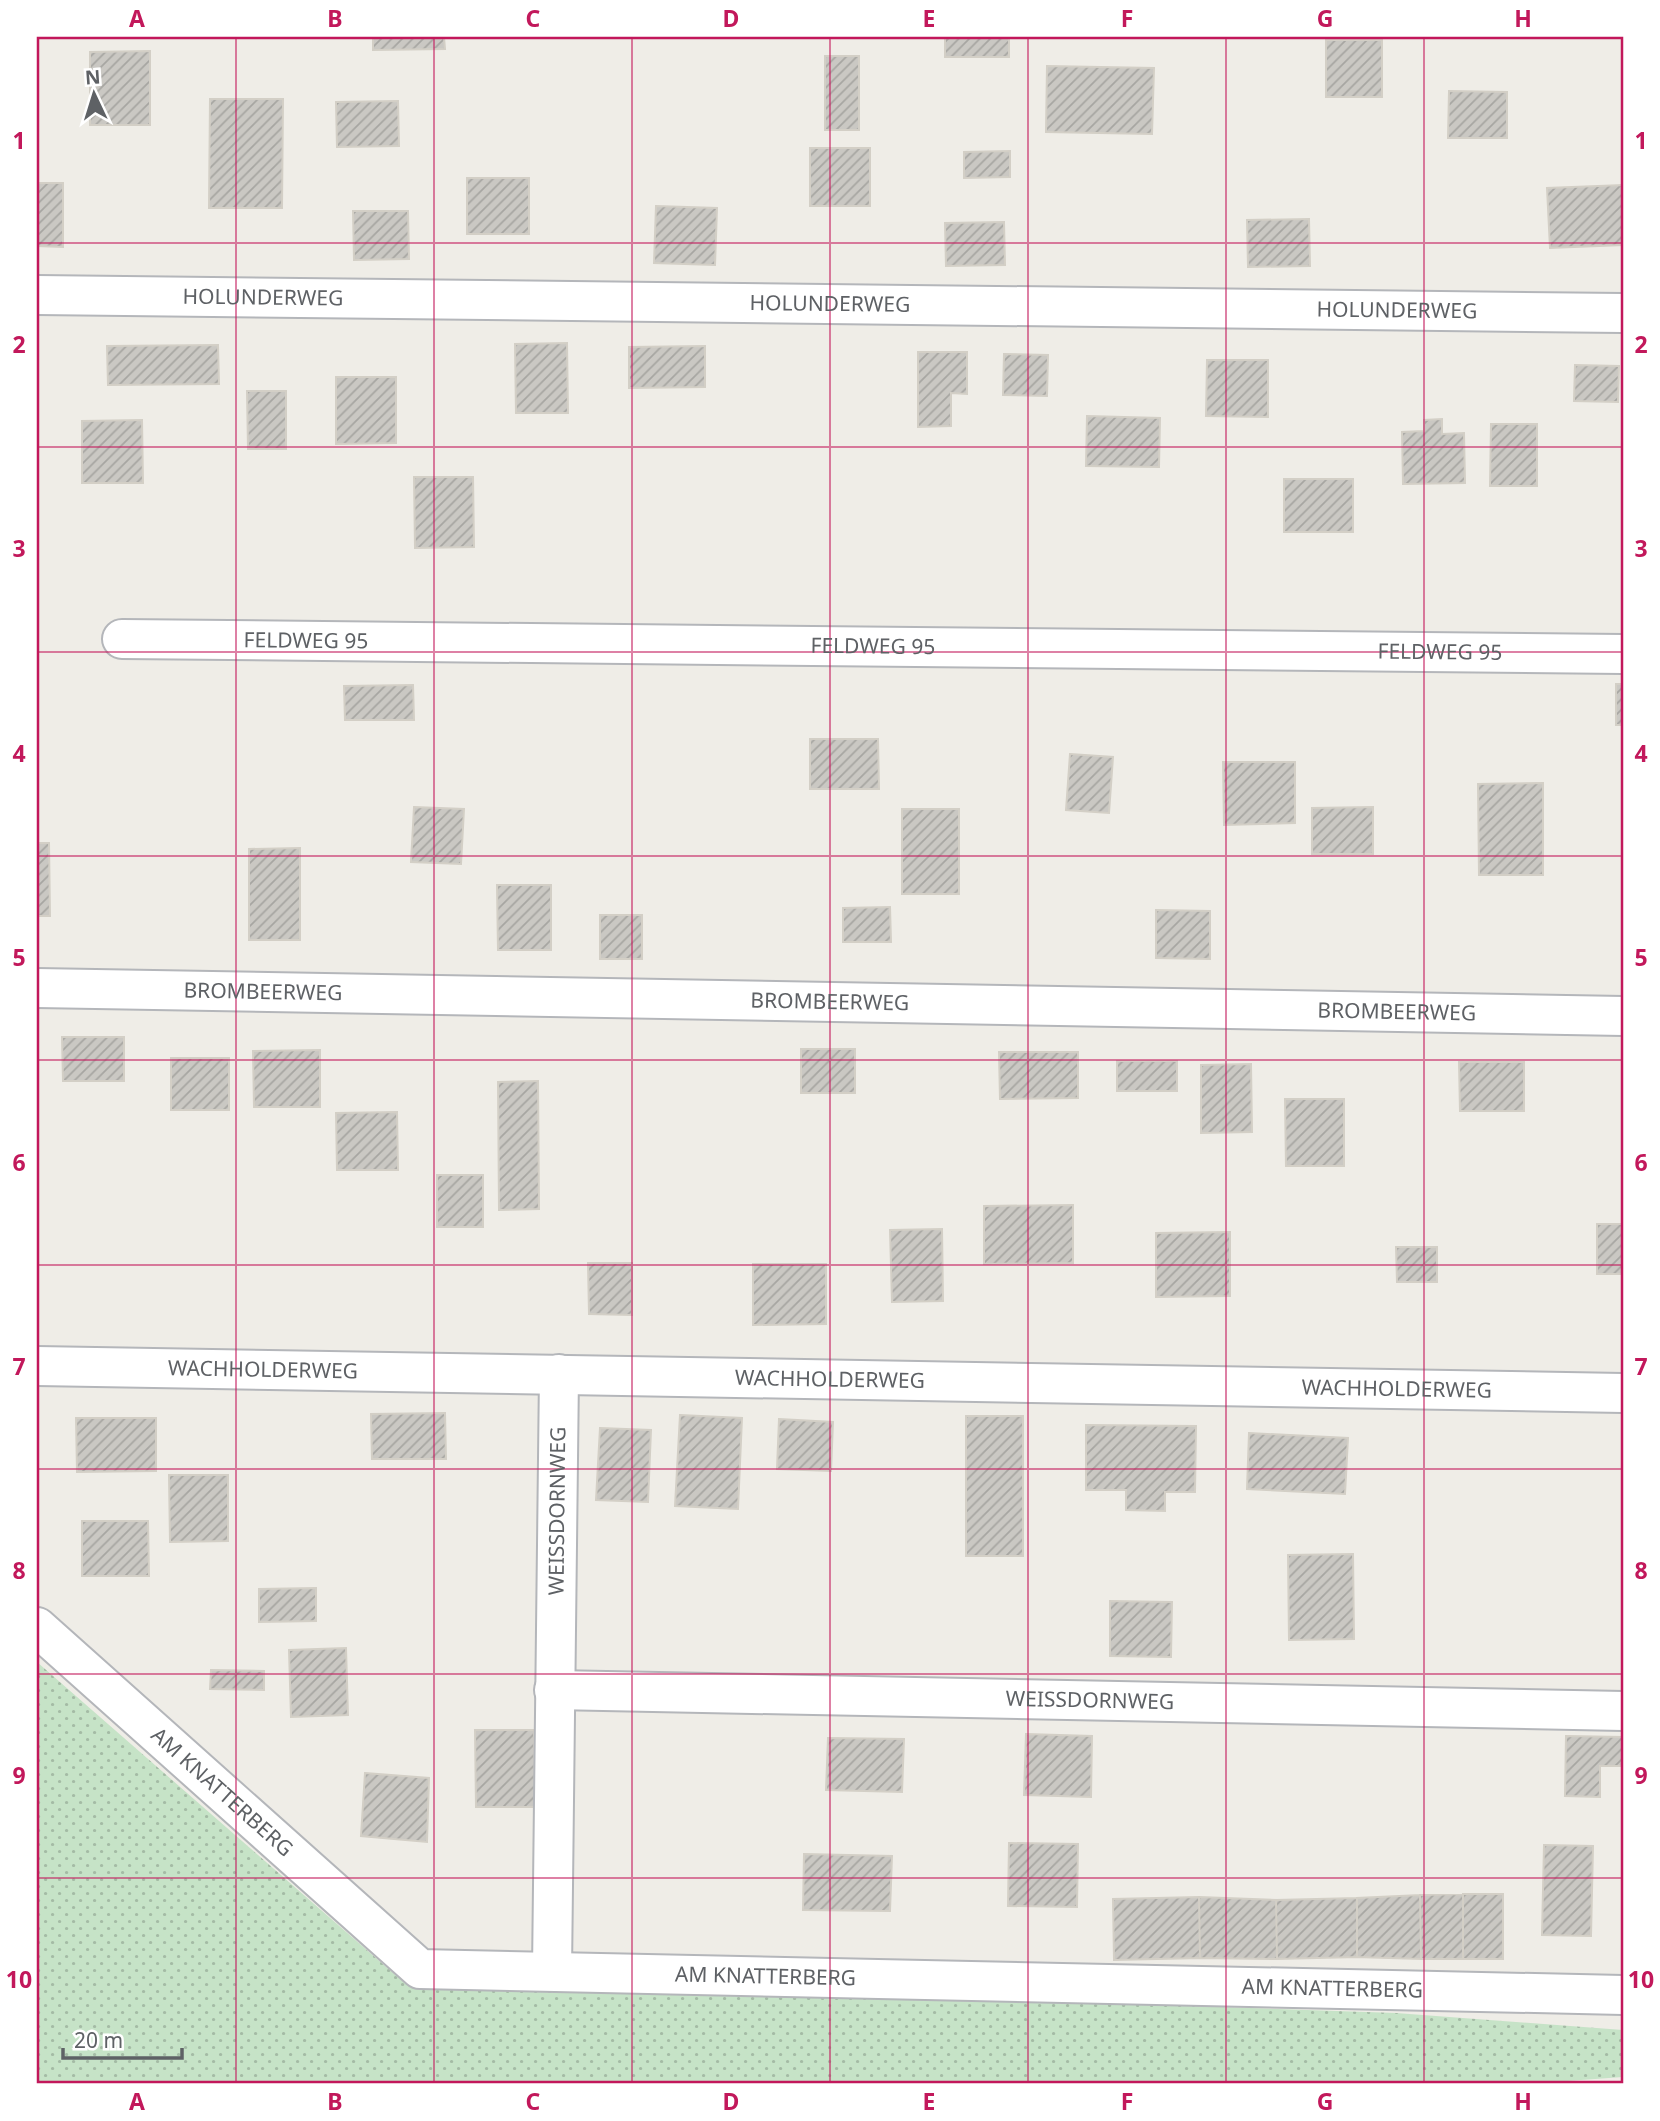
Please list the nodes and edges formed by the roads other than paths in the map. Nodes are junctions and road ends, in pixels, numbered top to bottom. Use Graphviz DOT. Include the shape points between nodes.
graph roads {
  1 [pos="37,295"];
  2 [pos="1623,313"];
  3 [pos="122,639"];
  4 [pos="1623,654"];
  5 [pos="37,988"];
  6 [pos="1623,1016"];
  7 [pos="37,1366"];
  8 [pos="559,1374"];
  9 [pos="1623,1393"];
  10 [pos="37,1627"];
  11 [pos="554,1690"];
  12 [pos="1623,1711"];
  13 [pos="552,1971"];
  14 [pos="1623,1995"];
  1 -- 2 [label="street, HOLUNDERWEG"];
  3 -- 4 [label="street, FELDWEG 95"];
  5 -- 6 [label="street, BROMBEERWEG"];
  7 -- 8 [label="street, WACHHOLDERWEG"];
  8 -- 9 [label="street, WACHHOLDERWEG"];
  8 -- 11 [label="street, WEISSDORNWEG"];
  10 -- 13 [label="street, AM KNATTERBERG" via="420,1969"];
  11 -- 12 [label="street, WEISSDORNWEG"];
  11 -- 13 [label="street, WEISSDORNWEG"];
  13 -- 14 [label="street, AM KNATTERBERG"];
}
